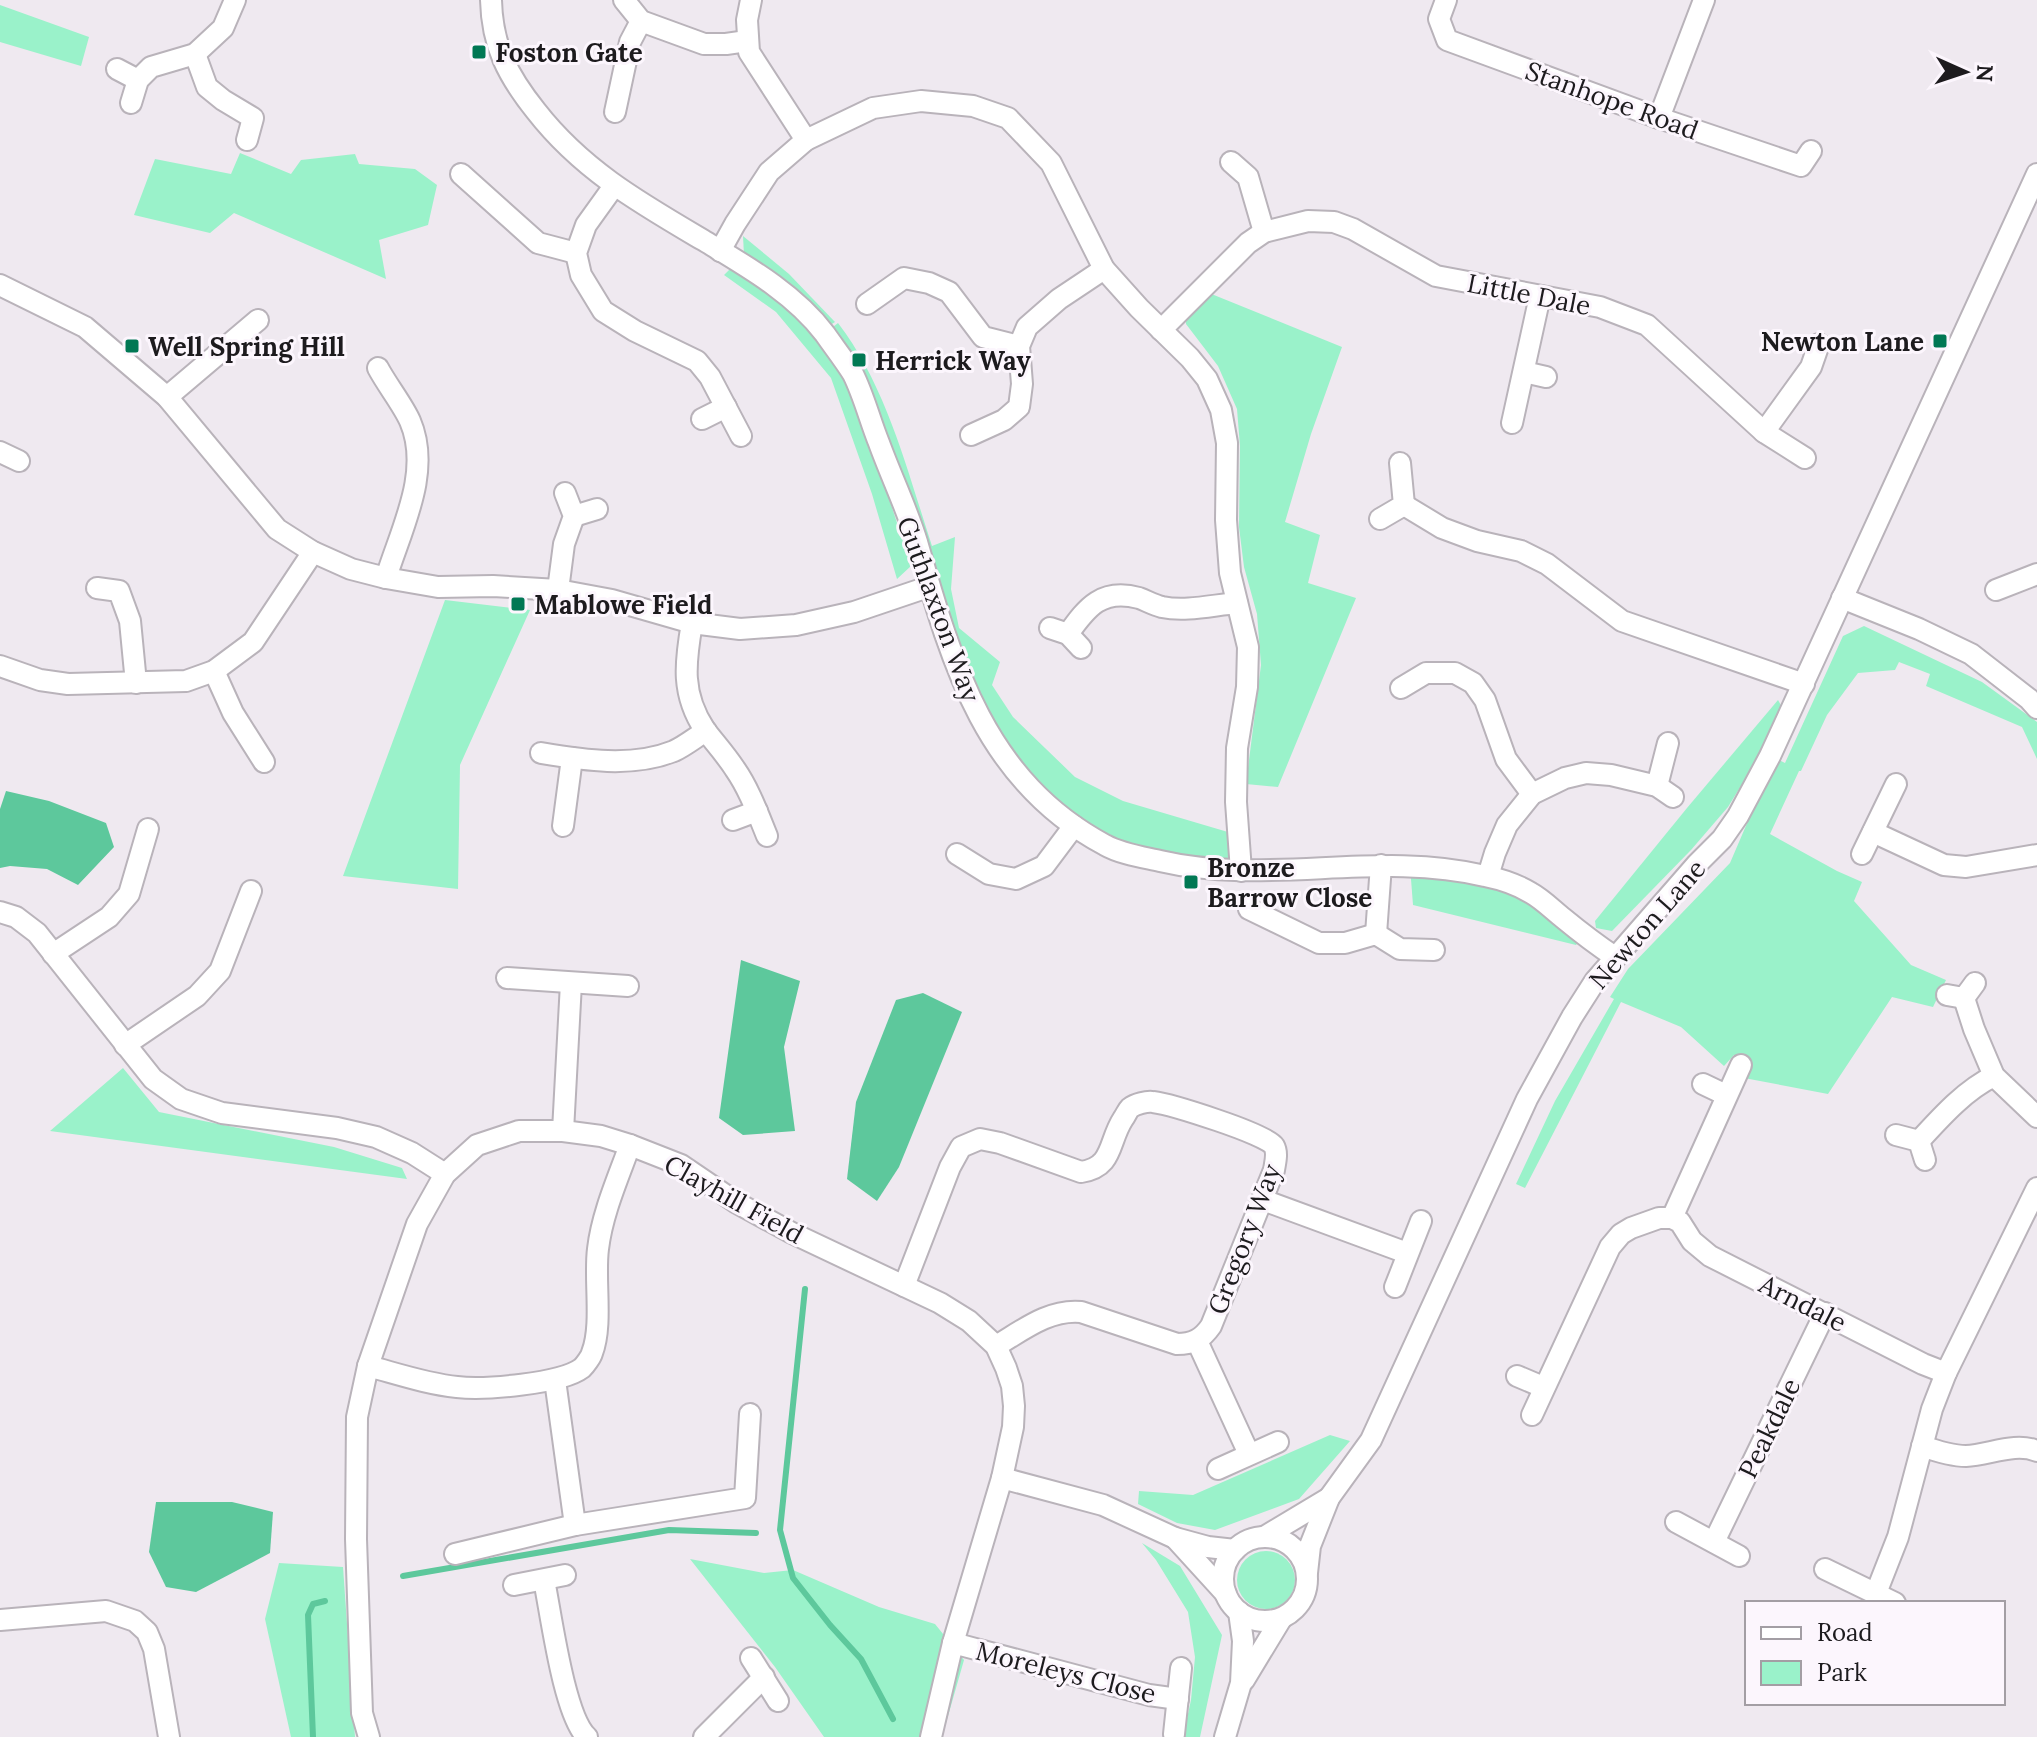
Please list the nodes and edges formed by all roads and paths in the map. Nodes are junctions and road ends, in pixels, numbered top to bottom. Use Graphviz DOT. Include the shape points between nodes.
graph roads {
  1 [pos="235,0"];
  2 [pos="491,0"];
  3 [pos="624,0"];
  4 [pos="751,0"];
  5 [pos="1446,0"];
  6 [pos="1704,0"];
  7 [pos="641,21"];
  8 [pos="747,41"];
  9 [pos="195,54"];
  10 [pos="117,69"];
  11 [pos="138,80"];
  12 [pos="131,103"];
  13 [pos="615,112"];
  14 [pos="1659,118"];
  15 [pos="247,140"];
  16 [pos="806,140"];
  17 [pos="1231,162"];
  18 [pos="1803,166"];
  19 [pos="461,174"];
  20 [pos="2037,174"];
  21 [pos="614,186"];
  22 [pos="1264,232"];
  23 [pos="720,251"];
  24 [pos="576,253"];
  25 [pos="1104,269"];
  26 [pos="0,285"];
  27 [pos="1540,296"];
  28 [pos="867,304"];
  29 [pos="258,320"];
  30 [pos="1161,330"];
  31 [pos="1819,344"];
  32 [pos="1019,346"];
  33 [pos="1524,372"];
  34 [pos="1546,377"];
  35 [pos="379,384"];
  36 [pos="167,397"];
  37 [pos="726,407"];
  38 [pos="702,419"];
  39 [pos="1512,423"];
  40 [pos="1764,432"];
  41 [pos="971,435"];
  42 [pos="741,436"];
  43 [pos="3,444"];
  44 [pos="1805,458"];
  45 [pos="19,461"];
  46 [pos="1400,463"];
  47 [pos="565,493"];
  48 [pos="1404,505"];
  49 [pos="597,509"];
  50 [pos="574,516"];
  51 [pos="1380,519"];
  52 [pos="313,552"];
  53 [pos="2037,574"];
  54 [pos="386,578"];
  55 [pos="928,587"];
  56 [pos="97,588"];
  57 [pos="558,590"];
  58 [pos="1996,590"];
  59 [pos="1842,598"];
  60 [pos="1237,603"];
  61 [pos="692,623"];
  62 [pos="1066,637"];
  63 [pos="0,666"];
  64 [pos="214,671"];
  65 [pos="136,683"];
  66 [pos="1804,684"];
  67 [pos="1401,688"];
  68 [pos="2037,708"];
  69 [pos="706,731"];
  70 [pos="1668,743"];
  71 [pos="541,753"];
  72 [pos="572,758"];
  73 [pos="264,762"];
  74 [pos="1896,784"];
  75 [pos="1532,794"];
  76 [pos="757,811"];
  77 [pos="733,820"];
  78 [pos="563,826"];
  79 [pos="1074,826"];
  80 [pos="148,829"];
  81 [pos="1873,832"];
  82 [pos="767,836"];
  83 [pos="957,854"];
  84 [pos="1862,854"];
  85 [pos="2037,855"];
  86 [pos="1381,865"];
  87 [pos="1241,871"];
  88 [pos="1488,876"];
  89 [pos="251,891"];
  90 [pos="1249,909"];
  91 [pos="0,912"];
  92 [pos="1376,934"];
  93 [pos="1434,950"];
  94 [pos="53,954"];
  95 [pos="1615,957"];
  96 [pos="507,978"];
  97 [pos="571,983"];
  98 [pos="628,986"];
  99 [pos="1962,992"];
  100 [pos="125,1045"];
  101 [pos="1741,1065"];
  102 [pos="1994,1076"];
  103 [pos="1703,1084"];
  104 [pos="1726,1095"];
  105 [pos="2037,1117"];
  106 [pos="563,1131"];
  107 [pos="1896,1135"];
  108 [pos="630,1145"];
  109 [pos="445,1174"];
  110 [pos="2037,1188"];
  111 [pos="1263,1200"];
  112 [pos="1672,1218"];
  113 [pos="1421,1221"];
  114 [pos="2029,1226"];
  115 [pos="1407,1253"];
  116 [pos="904,1286"];
  117 [pos="1395,1287"];
  118 [pos="1825,1313"];
  119 [pos="1197,1341"];
  120 [pos="996,1346"];
  121 [pos="368,1366"];
  122 [pos="1946,1373"];
  123 [pos="1517,1376"];
  124 [pos="555,1380"];
  125 [pos="1543,1387"];
  126 [pos="750,1414"];
  127 [pos="1532,1415"];
  128 [pos="1278,1442"];
  129 [pos="1922,1446"];
  130 [pos="2037,1451"];
  131 [pos="1249,1454"];
  132 [pos="1218,1469"];
  133 [pos="1002,1478"];
  134 [pos="1329,1498"];
  135 [pos="1676,1522"];
  136 [pos="575,1525"];
  137 [pos="1264,1537"];
  138 [pos="1175,1538"];
  139 [pos="1714,1542"];
  140 [pos="1235,1550"];
  141 [pos="455,1554"];
  142 [pos="1739,1556"];
  143 [pos="1825,1569"];
  144 [pos="1307,1573"];
  145 [pos="565,1575"];
  146 [pos="544,1580"];
  147 [pos="514,1585"];
  148 [pos="1876,1593"];
  149 [pos="1226,1594"];
  150 [pos="1891,1601"];
  151 [pos="1239,1612"];
  152 [pos="1281,1619"];
  153 [pos="0,1620"];
  154 [pos="953,1643"];
  155 [pos="751,1658"];
  156 [pos="1181,1668"];
  157 [pos="764,1677"];
  158 [pos="1241,1683"];
  159 [pos="1178,1699"];
  160 [pos="778,1701"];
  161 [pos="1174,1734"];
  162 [pos="169,1737"];
  163 [pos="369,1737"];
  164 [pos="587,1737"];
  165 [pos="704,1737"];
  166 [pos="931,1737"];
  167 [pos="1225,1737"];
  1 -- 9 [label="street" via="223,28"];
  2 -- 21 [label="street, Guthlaxton Way" via="501,58 519,89 550,129"];
  3 -- 7 [label="street"];
  4 -- 8 [label="street"];
  5 -- 14 [label="street, Stanhope Road" via="1439,19 1447,40"];
  6 -- 14 [label="street"];
  7 -- 8 [label="street" via="704,44"];
  7 -- 13 [label="street" via="630,42"];
  8 -- 16 [label="street"];
  9 -- 11 [label="street" via="151,67"];
  9 -- 15 [label="street" via="207,87 253,118"];
  10 -- 11 [label="street"];
  11 -- 12 [label="street"];
  14 -- 18 [label="street, Stanhope Road"];
  16 -- 23 [label="street" via="769,172"];
  16 -- 25 [label="street" via="873,108 921,101 973,106 1008,118 1051,163"];
  17 -- 22 [label="street" via="1254,174"];
  19 -- 24 [label="street" via="538,243"];
  20 -- 59 [label="street, Newton Lane"];
  21 -- 23 [label="street, Guthlaxton Way"];
  21 -- 24 [label="street" via="586,225"];
  22 -- 27 [label="street, Little Dale" via="1308,221 1334,222 1436,276"];
  22 -- 30 [label="street, Little Dale"];
  23 -- 55 [label="street, Guthlaxton Way" via="803,309 853,375 916,539"];
  24 -- 37 [label="street" via="581,275 603,311 697,361"];
  25 -- 30 [label="street"];
  25 -- 32 [label="street" via="1027,327"];
  26 -- 36 [label="street" via="85,327"];
  27 -- 33 [label="street"];
  27 -- 40 [label="street, Little Dale" via="1600,307 1647,325"];
  28 -- 32 [label="street" via="891,279 929,283 949,292 983,337"];
  29 -- 36 [label="street"];
  30 -- 60 [label="street" via="1207,379 1221,410 1227,443 1230,573"];
  31 -- 40 [label="street" via="1820,370"];
  32 -- 41 [label="street" via="1019,407"];
  33 -- 34 [label="street"];
  33 -- 39 [label="street"];
  35 -- 54 [label="street" via="410,421 419,456 416,486"];
  36 -- 52 [label="street" via="277,529"];
  37 -- 38 [label="street"];
  37 -- 42 [label="street"];
  40 -- 44 [label="street, Little Dale"];
  43 -- 45 [label="street"];
  46 -- 48 [label="street"];
  47 -- 50 [label="street"];
  48 -- 51 [label="street"];
  48 -- 66 [label="street" via="1442,528 1547,564 1622,621"];
  49 -- 50 [label="street"];
  50 -- 57 [label="street"];
  52 -- 54 [label="street"];
  52 -- 64 [label="street" via="253,642"];
  53 -- 58 [label="street"];
  54 -- 57 [label="street" via="438,587"];
  55 -- 61 [label="street" via="796,625 740,629"];
  55 -- 79 [label="street, Guthlaxton Way" via="976,712 1005,760"];
  56 -- 65 [label="street" via="124,584"];
  57 -- 61 [label="street"];
  59 -- 66 [label="street, Newton Lane"];
  59 -- 68 [label="street" via="1971,654"];
  60 -- 62 [label="street" via="1188,608 1118,596 1101,599 1086,609"];
  60 -- 87 [label="street" via="1248,647 1237,748"];
  61 -- 69 [label="street" via="687,686"];
  63 -- 65 [label="street" via="68,684"];
  64 -- 65 [label="street" via="186,681"];
  64 -- 73 [label="street"];
  66 -- 95 [label="street, Newton Lane" via="1730,828"];
  67 -- 75 [label="street" via="1426,673 1455,673 1473,683 1485,700 1506,759"];
  69 -- 72 [label="street" via="674,751 645,759"];
  69 -- 76 [label="street" via="737,771"];
  70 -- 75 [label="street" via="1665,792 1586,773"];
  71 -- 72 [label="street"];
  72 -- 78 [label="street"];
  74 -- 81 [label="street"];
  75 -- 88 [label="street" via="1507,825"];
  76 -- 77 [label="street"];
  76 -- 82 [label="street"];
  79 -- 83 [label="street" via="1044,866 1016,879 989,874"];
  79 -- 87 [label="street, Guthlaxton Way" via="1109,847 1146,858"];
  80 -- 94 [label="street" via="129,894 109,917"];
  81 -- 84 [label="street"];
  81 -- 85 [label="street" via="1944,865 1966,867"];
  86 -- 87 [label="street, Guthlaxton Way"];
  86 -- 88 [label="street, Guthlaxton Way"];
  86 -- 92 [label="street"];
  88 -- 95 [label="street, Guthlaxton Way" via="1532,893"];
  89 -- 100 [label="street" via="220,971 197,996"];
  90 -- 92 [label="street" via="1319,943 1345,943"];
  91 -- 94 [label="street" via="37,933"];
  92 -- 93 [label="street" via="1400,949"];
  94 -- 100 [label="street"];
  95 -- 134 [label="street, Newton Lane" via="1572,1017 1527,1099 1371,1440"];
  96 -- 97 [label="street"];
  97 -- 98 [label="street"];
  97 -- 106 [label="street"];
  99 -- 102 [label="street"];
  100 -- 109 [label="street" via="153,1079 181,1099 222,1113 376,1137"];
  101 -- 104 [label="street"];
  102 -- 105 [label="street"];
  102 -- 107 [label="street" via="1936,1122 1922,1150"];
  103 -- 104 [label="street"];
  104 -- 112 [label="street"];
  106 -- 108 [label="street, Clayhill Field"];
  106 -- 109 [label="street, Clayhill Field" via="519,1131 477,1145"];
  108 -- 116 [label="street, Clayhill Field" via="681,1165 797,1236"];
  108 -- 124 [label="street" via="598,1249 592,1352 583,1367"];
  109 -- 121 [label="street, Clayhill Field" via="417,1224"];
  110 -- 114 [label="street"];
  111 -- 115 [label="street"];
  111 -- 116 [label="street, Gregory Way" via="1274,1170 1274,1145 1150,1101 1131,1107 1105,1161 1094,1170 1081,1172 980,1139 961,1147 950,1167"];
  111 -- 119 [label="street, Gregory Way" via="1211,1326"];
  112 -- 118 [label="street, Arndale" via="1710,1256"];
  112 -- 125 [label="street" via="1631,1228 1610,1247"];
  113 -- 115 [label="street"];
  114 -- 122 [label="street"];
  115 -- 117 [label="street"];
  116 -- 120 [label="street, Clayhill Field" via="969,1321"];
  118 -- 122 [label="street, Arndale"];
  118 -- 139 [label="street, Peakdale"];
  119 -- 120 [label="street, Gregory Way" via="1177,1344 1066,1310"];
  119 -- 131 [label="street"];
  120 -- 133 [label="street, Clayhill Field" via="1014,1406"];
  121 -- 124 [label="street" via="457,1387 488,1389"];
  121 -- 163 [label="street, Clayhill Field" via="357,1417 356,1539 362,1713"];
  122 -- 129 [label="street"];
  123 -- 125 [label="street"];
  124 -- 136 [label="street"];
  125 -- 127 [label="street"];
  126 -- 136 [label="street" via="745,1498"];
  128 -- 131 [label="street"];
  129 -- 130 [label="street" via="1961,1456"];
  129 -- 148 [label="street" via="1898,1537"];
  131 -- 132 [label="street"];
  133 -- 138 [label="street" via="1103,1505"];
  133 -- 154 [label="street, Clayhill Field"];
  134 -- 137 [label="street, Newton Lane"];
  134 -- 144 [label="street, Newton Lane" via="1310,1546"];
  135 -- 139 [label="street"];
  136 -- 141 [label="street"];
  137 -- 140 [label="street"];
  137 -- 144 [label="street" via="1297,1551"];
  138 -- 140 [label="street"];
  138 -- 149 [label="street"];
  139 -- 142 [label="street"];
  140 -- 149 [label="street" via="1224,1571"];
  143 -- 148 [label="street"];
  144 -- 152 [label="street" via="1302,1600"];
  145 -- 146 [label="street"];
  146 -- 147 [label="street"];
  146 -- 164 [label="street" via="569,1705"];
  148 -- 150 [label="street"];
  149 -- 151 [label="street"];
  151 -- 152 [label="street" via="1252,1619"];
  151 -- 158 [label="street"];
  152 -- 158 [label="street"];
  153 -- 162 [label="street" via="106,1611 135,1621 154,1649"];
  154 -- 159 [label="street, Moreleys Close"];
  154 -- 166 [label="street, Clayhill Field"];
  155 -- 157 [label="street"];
  156 -- 159 [label="street, Moreleys Close"];
  157 -- 160 [label="street"];
  157 -- 165 [label="street"];
  158 -- 167 [label="street"];
  159 -- 161 [label="street, Moreleys Close"];
}
